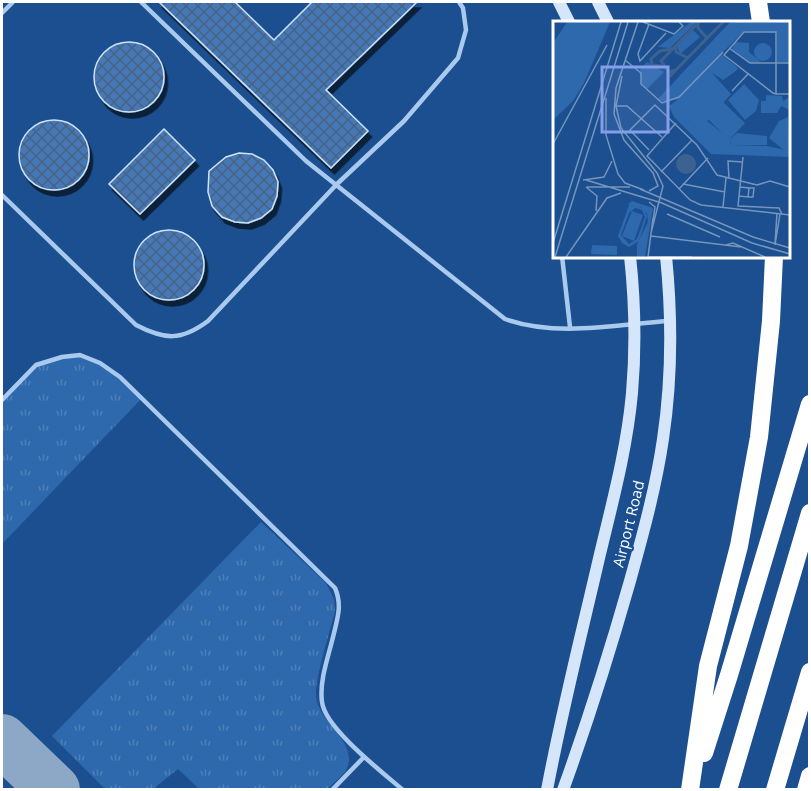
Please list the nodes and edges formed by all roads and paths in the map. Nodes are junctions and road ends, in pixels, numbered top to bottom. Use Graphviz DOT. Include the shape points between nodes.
graph roads {
  1 [pos="13,2"];
  2 [pos="141,2"];
  3 [pos="459,2"];
  4 [pos="559,2"];
  5 [pos="598,2"];
  6 [pos="758,2"];
  7 [pos="2,13"];
  8 [pos="568,21"];
  9 [pos="608,21"];
  10 [pos="761,21"];
  11 [pos="337,184"];
  12 [pos="2,195"];
  13 [pos="562,258"];
  14 [pos="630,258"];
  15 [pos="666,258"];
  16 [pos="774,258"];
  17 [pos="670,321"];
  18 [pos="635,323"];
  19 [pos="570,327"];
  20 [pos="2,400"];
  21 [pos="810,404"];
  22 [pos="810,513"];
  23 [pos="810,672"];
  24 [pos="364,757"];
  25 [pos="810,776"];
  26 [pos="332,789"];
  27 [pos="403,789"];
  28 [pos="547,789"];
  29 [pos="563,789"];
  30 [pos="691,789"];
  31 [pos="728,789"];
  32 [pos="775,789"];
  33 [pos="806,789"];
  1 -- 7 [label="lane"];
  2 -- 11 [label="lane" via="306,161"];
  3 -- 11 [label="lane" via="466,30 458,58 404,121"];
  4 -- 8 [label="street"];
  5 -- 9 [label="street"];
  6 -- 10 [label="highway"];
  11 -- 12 [label="lane" via="208,321 194,332 177,336 156,336 136,325"];
  11 -- 19 [label="lane" via="505,318 522,325"];
  13 -- 19 [label="lane"];
  14 -- 18 [label="street, Airport Road"];
  15 -- 17 [label="street, Airport Road"];
  16 -- 30 [label="highway" via="759,437 739,546 708,666"];
  17 -- 18 [label="lane"];
  17 -- 29 [label="street, Airport Road" via="665,428 650,507 611,650"];
  18 -- 19 [label="lane"];
  18 -- 28 [label="street, Airport Road" via="632,394 622,464"];
  20 -- 24 [label="lane" via="36,365 80,355 100,363 120,376 330,581 340,608 322,686 323,708"];
  21 -- 30 [label="highway"];
  22 -- 31 [label="highway"];
  23 -- 32 [label="highway"];
  24 -- 26 [label="lane"];
  24 -- 27 [label="lane"];
  25 -- 33 [label="highway"];
}
